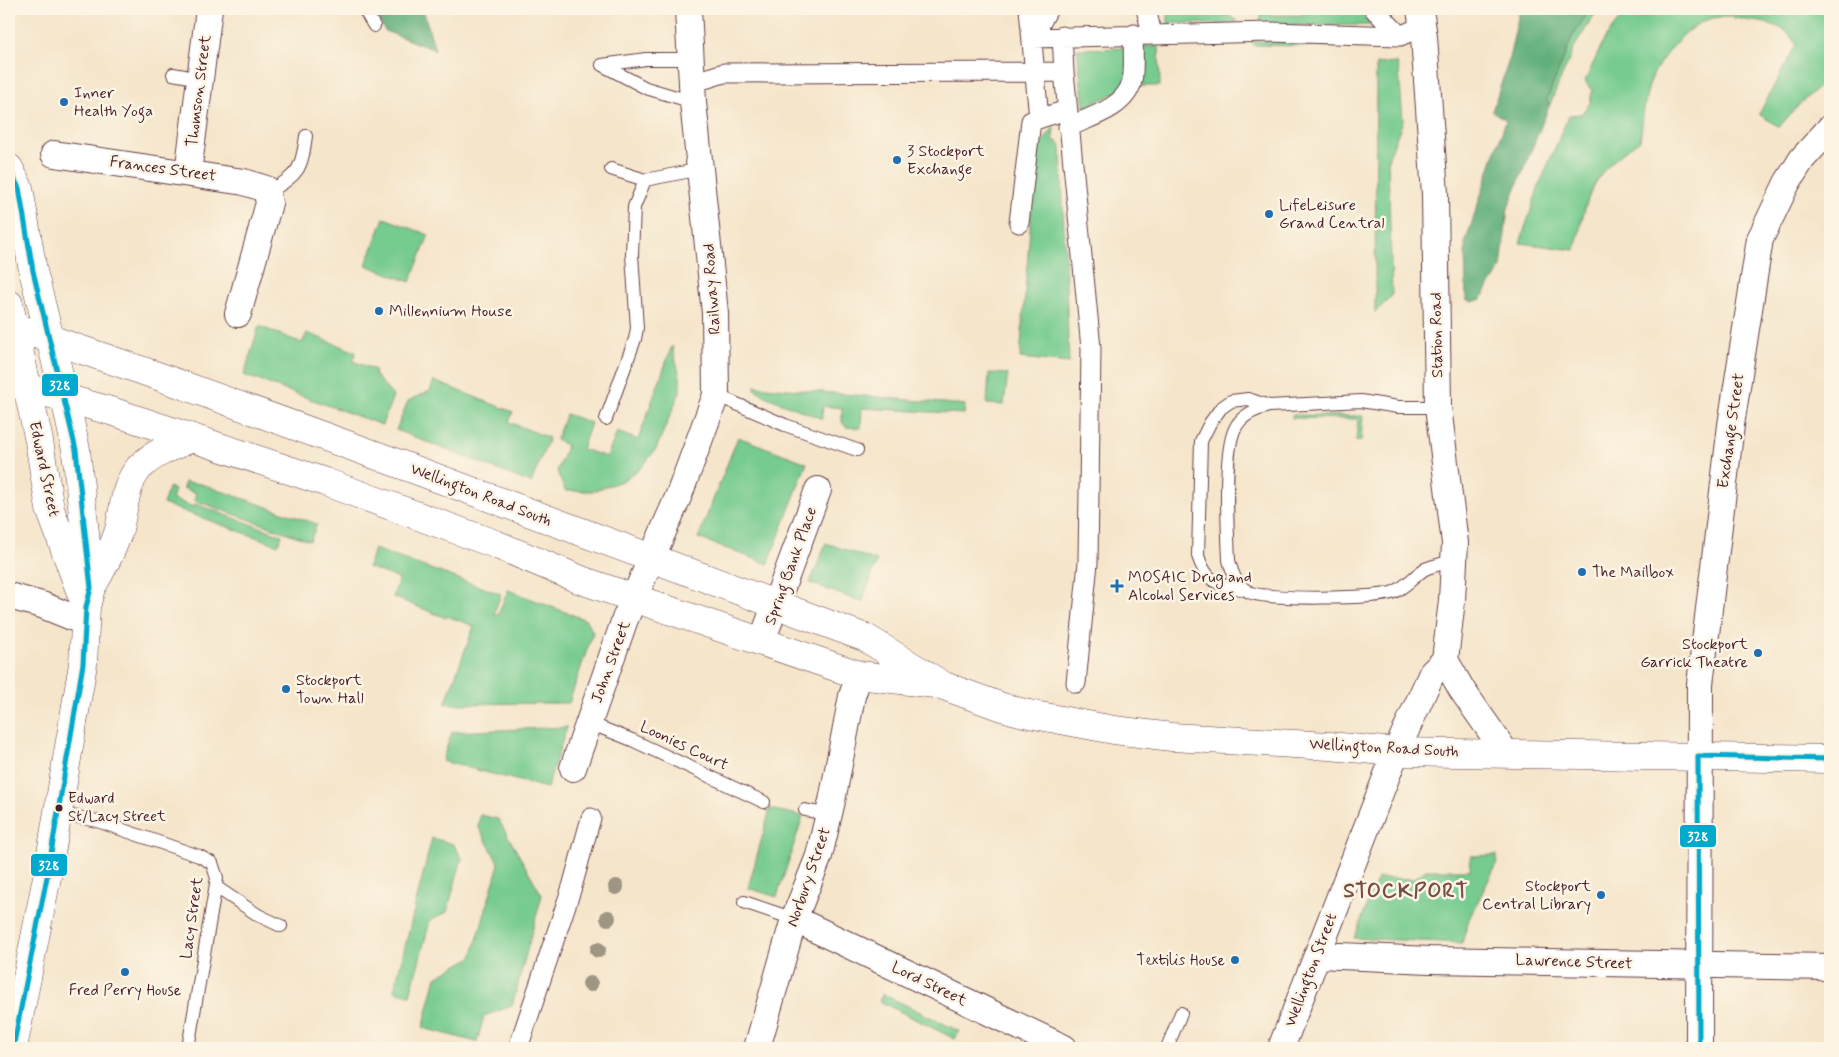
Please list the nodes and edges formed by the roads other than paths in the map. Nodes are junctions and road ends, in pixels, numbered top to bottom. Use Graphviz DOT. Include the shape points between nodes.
graph roads {
  1 [pos="209,9"];
  2 [pos="364,9"];
  3 [pos="688,9"];
  4 [pos="1029,9"];
  5 [pos="1048,9"];
  6 [pos="1146,9"];
  7 [pos="1374,9"];
  8 [pos="1414,24"];
  9 [pos="374,26"];
  10 [pos="1134,34"];
  11 [pos="1152,34"];
  12 [pos="1062,36"];
  13 [pos="1033,38"];
  14 [pos="1036,72"];
  15 [pos="1064,72"];
  16 [pos="173,74"];
  17 [pos="201,79"];
  18 [pos="692,81"];
  19 [pos="1039,119"];
  20 [pos="1068,119"];
  21 [pos="1830,128"];
  22 [pos="306,136"];
  23 [pos="54,154"];
  24 [pos="9,168"];
  25 [pos="611,168"];
  26 [pos="701,169"];
  27 [pos="188,173"];
  28 [pos="645,180"];
  29 [pos="268,193"];
  30 [pos="1019,223"];
  31 [pos="238,314"];
  32 [pos="10,319"];
  33 [pos="50,340"];
  34 [pos="18,385"];
  35 [pos="716,395"];
  36 [pos="66,398"];
  37 [pos="1269,406"];
  38 [pos="1438,407"];
  39 [pos="606,419"];
  40 [pos="192,438"];
  41 [pos="857,450"];
  42 [pos="818,490"];
  43 [pos="652,558"];
  44 [pos="1455,560"];
  45 [pos="1246,590"];
  46 [pos="9,596"];
  47 [pos="635,598"];
  48 [pos="87,606"];
  49 [pos="776,606"];
  50 [pos="762,641"];
  51 [pos="1445,660"];
  52 [pos="859,675"];
  53 [pos="1076,682"];
  54 [pos="944,686"];
  55 [pos="589,723"];
  56 [pos="1396,752"];
  57 [pos="1506,753"];
  58 [pos="1698,756"];
  59 [pos="1830,759"];
  60 [pos="573,768"];
  61 [pos="764,802"];
  62 [pos="58,813"];
  63 [pos="592,818"];
  64 [pos="216,887"];
  65 [pos="744,902"];
  66 [pos="794,919"];
  67 [pos="281,926"];
  68 [pos="1318,955"];
  69 [pos="1699,965"];
  70 [pos="1830,967"];
  71 [pos="1180,1013"];
  72 [pos="13,1048"];
  73 [pos="188,1048"];
  74 [pos="518,1048"];
  75 [pos="757,1048"];
  76 [pos="1064,1048"];
  77 [pos="1167,1048"];
  78 [pos="1281,1048"];
  79 [pos="1700,1048"];
  1 -- 17 [label="street, Thomson Street"];
  2 -- 9 [label="lane"];
  3 -- 18 [label="street, Railway Road"];
  4 -- 13 [label="street"];
  5 -- 13 [label="street"];
  6 -- 11 [label="street"];
  7 -- 8 [label="street"];
  8 -- 11 [label="street" via="1270,32"];
  8 -- 38 [label="street, Station Road" via="1435,194"];
  10 -- 11 [label="street"];
  10 -- 12 [label="street"];
  10 -- 20 [label="street" via="1132,80 1127,94 1118,103"];
  12 -- 13 [label="street"];
  12 -- 15 [label="street"];
  13 -- 14 [label="street"];
  14 -- 15 [label="street"];
  14 -- 18 [label="street" via="724,73"];
  14 -- 19 [label="street"];
  15 -- 20 [label="street"];
  16 -- 17 [label="lane"];
  17 -- 27 [label="street, Thomson Street"];
  18 -- 18 [label="lane" via="646,88 602,65 646,59"];
  18 -- 26 [label="street, Railway Road"];
  19 -- 20 [label="street"];
  19 -- 30 [label="street" via="1031,121"];
  20 -- 53 [label="street" via="1091,348 1088,562"];
  21 -- 58 [label="street, Exchange Street" via="1802,159 1760,239 1731,425 1708,614 1700,684"];
  22 -- 29 [label="lane" via="301,166 294,175"];
  23 -- 27 [label="street, Frances Street"];
  24 -- 33 [label="main road, Edward Street" via="19,188 33,271"];
  25 -- 28 [label="lane"];
  26 -- 28 [label="lane"];
  26 -- 35 [label="street, Railway Road" via="715,313"];
  27 -- 29 [label="street, Frances Street" via="254,183"];
  28 -- 39 [label="lane" via="634,206 632,255 637,328"];
  29 -- 31 [label="street" via="269,203"];
  32 -- 33 [label="main road, Wellington Road South"];
  32 -- 34 [label="main road, Edward Street"];
  33 -- 36 [label="main road, Edward Street"];
  33 -- 43 [label="main road, Wellington Road South" via="155,375"];
  34 -- 36 [label="main road, Wellington Road South"];
  34 -- 48 [label="main road, Edward Street" via="39,441 50,509"];
  35 -- 41 [label="lane"];
  35 -- 43 [label="street, Railway Road"];
  36 -- 40 [label="main road, Wellington Road South"];
  36 -- 48 [label="main road, Edward Street" via="76,450"];
  37 -- 38 [label="lane" via="1361,401 1398,407"];
  37 -- 45 [label="lane" via="1258,408 1241,420 1232,435 1229,560 1232,574"];
  37 -- 45 [label="lane" via="1248,399 1232,401 1210,422 1201,441 1198,556 1204,573 1210,579"];
  38 -- 44 [label="street, Station Road"];
  40 -- 47 [label="main road, Wellington Road South" via="325,482"];
  40 -- 48 [label="main road" via="152,456 138,470 130,483 118,533"];
  42 -- 49 [label="street, Spring Bank Place"];
  43 -- 47 [label="street, John Street"];
  43 -- 49 [label="main road, Wellington Road South"];
  44 -- 45 [label="lane" via="1426,569 1393,592 1371,597 1257,595"];
  44 -- 51 [label="street, Station Road"];
  46 -- 48 [label="street" via="42,605"];
  47 -- 50 [label="main road, Wellington Road South"];
  47 -- 55 [label="street, John Street"];
  48 -- 62 [label="main road, Edward Street" via="83,664"];
  49 -- 50 [label="street, Spring Bank Place"];
  49 -- 54 [label="main road, Wellington Road South" via="866,638"];
  50 -- 52 [label="main road, Wellington Road South"];
  51 -- 56 [label="street" via="1432,673"];
  51 -- 57 [label="street"];
  52 -- 54 [label="main road, Wellington Road South"];
  52 -- 66 [label="street, Norbury Street" via="817,812 819,856"];
  54 -- 56 [label="main road, Wellington Road South" via="1024,713 1114,730"];
  55 -- 60 [label="street, John Street"];
  55 -- 61 [label="lane, Loonies Court"];
  56 -- 57 [label="main road, Wellington Road South"];
  56 -- 68 [label="street, Wellington Street"];
  57 -- 58 [label="main road, Wellington Road South"];
  58 -- 59 [label="main road, Wellington Road South"];
  58 -- 69 [label="street, Exchange Street"];
  62 -- 64 [label="lane, Lacy Street" via="97,821 199,856 212,864 217,878"];
  62 -- 72 [label="main road, Edward Street"];
  63 -- 74 [label="street"];
  64 -- 67 [label="lane"];
  64 -- 73 [label="lane, Lacy Street"];
  65 -- 66 [label="lane"];
  66 -- 75 [label="street, Norbury Street"];
  66 -- 76 [label="street, Lord Street"];
  68 -- 69 [label="street, Lawrence Street"];
  68 -- 78 [label="street, Wellington Street"];
  69 -- 70 [label="street, Lawrence Street"];
  69 -- 79 [label="street, Exchange Street"];
  71 -- 77 [label="lane"];
}
